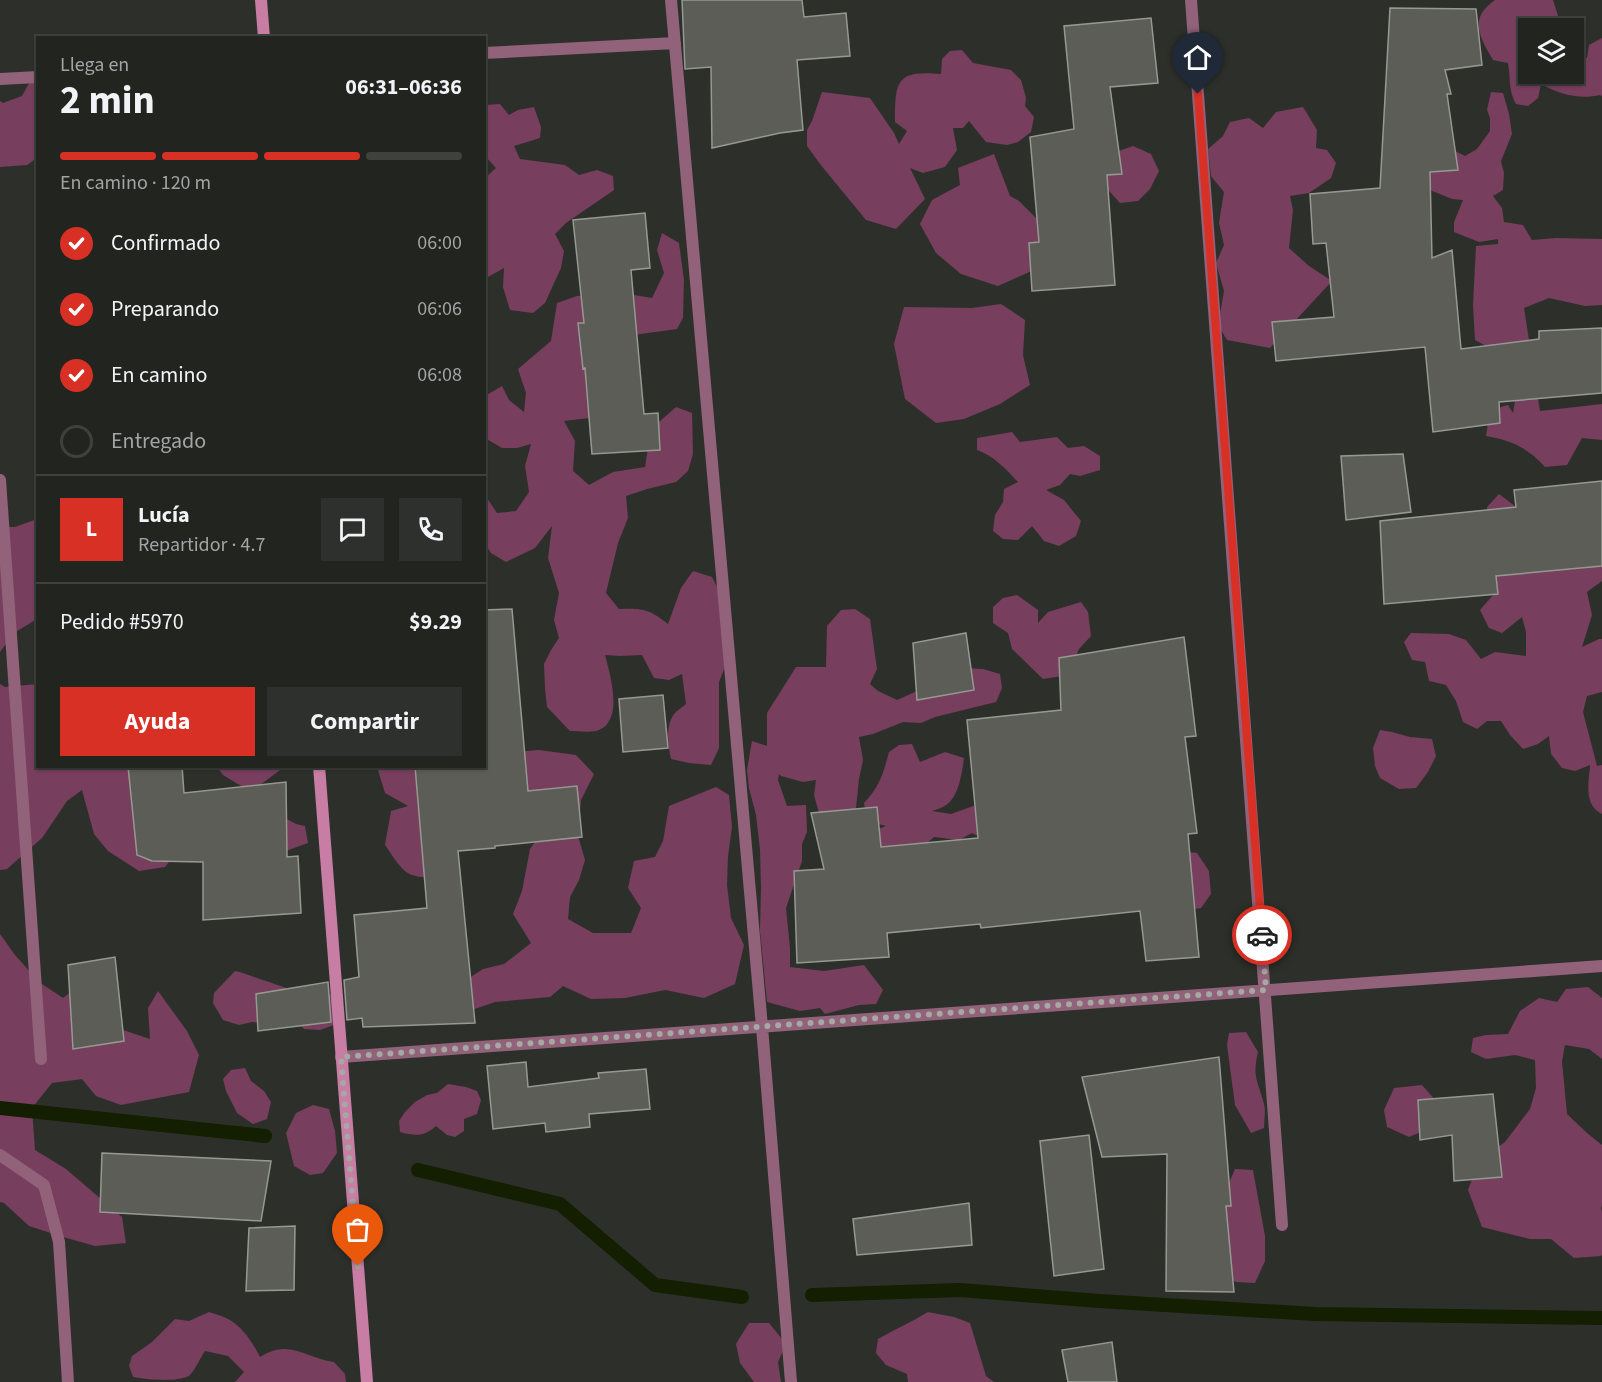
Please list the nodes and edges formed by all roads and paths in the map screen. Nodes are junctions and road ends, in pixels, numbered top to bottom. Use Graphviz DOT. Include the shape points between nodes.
graph roads {
  1 [pos="261,0"];
  2 [pos="671,0"];
  3 [pos="1191,0"];
  4 [pos="264,36"];
  5 [pos="675,43"];
  6 [pos="486,53"];
  7 [pos="36,77"];
  8 [pos="0,79"];
  9 [pos="0,480"];
  10 [pos="319,768"];
  11 [pos="1602,966"];
  12 [pos="1266,990"];
  13 [pos="762,1027"];
  14 [pos="341,1057"];
  15 [pos="41,1059"];
  16 [pos="0,1155"];
  17 [pos="1282,1224"];
  18 [pos="68,1382"];
  19 [pos="367,1382"];
  20 [pos="791,1382"];
  1 -- 4 [label="street"];
  2 -- 5 [label="street"];
  3 -- 12 [label="street"];
  5 -- 6 [label="street"];
  5 -- 13 [label="street"];
  7 -- 8 [label="street"];
  9 -- 15 [label="street"];
  10 -- 14 [label="street"];
  11 -- 12 [label="street"];
  12 -- 13 [label="street"];
  12 -- 17 [label="street"];
  13 -- 14 [label="street"];
  13 -- 20 [label="street"];
  14 -- 19 [label="street"];
  16 -- 18 [label="street" via="44,1185 59,1242"];
}
